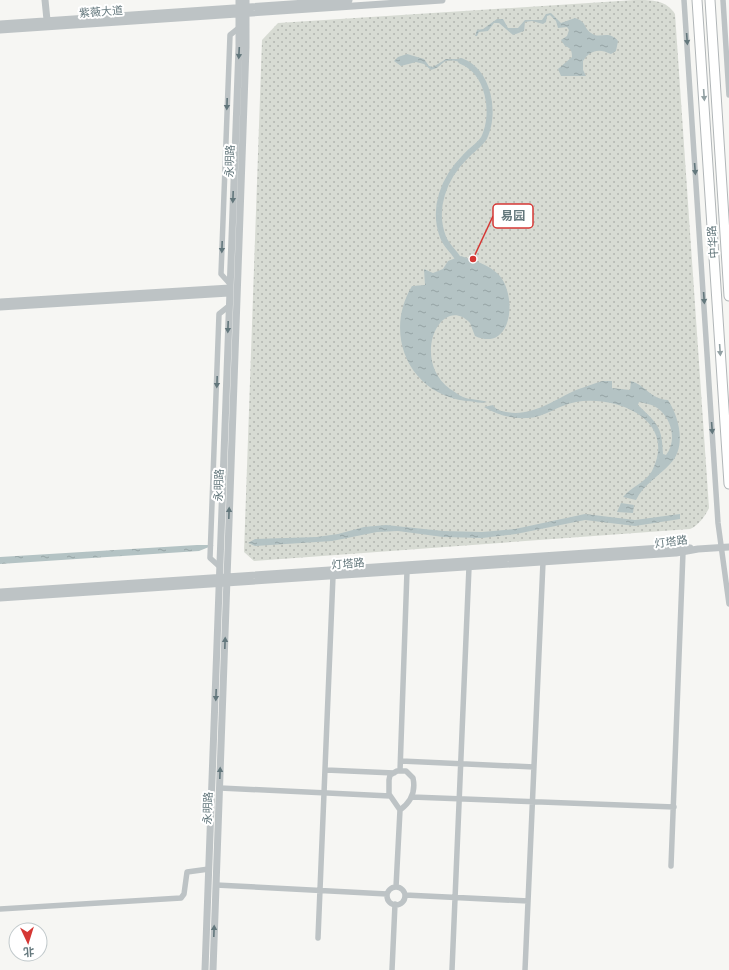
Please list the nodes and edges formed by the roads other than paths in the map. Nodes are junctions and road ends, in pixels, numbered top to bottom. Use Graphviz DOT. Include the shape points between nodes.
graph roads {
  1 [pos="45,0"];
  2 [pos="349,0"];
  3 [pos="442,0"];
  4 [pos="684,0"];
  5 [pos="697,0"];
  6 [pos="710,0"];
  7 [pos="723,0"];
  8 [pos="243,7"];
  9 [pos="47,20"];
  10 [pos="0,24"];
  11 [pos="0,30"];
  12 [pos="729,95"];
  13 [pos="728,254"];
  14 [pos="230,289"];
  15 [pos="729,296"];
  16 [pos="0,302"];
  17 [pos="0,308"];
  18 [pos="729,484"];
  19 [pos="725,548"];
  20 [pos="698,549"];
  21 [pos="683,552"];
  22 [pos="543,562"];
  23 [pos="469,567"];
  24 [pos="407,571"];
  25 [pos="333,576"];
  26 [pos="223,580"];
  27 [pos="0,592"];
  28 [pos="0,598"];
  29 [pos="729,604"];
  30 [pos="400,761"];
  31 [pos="461,764"];
  32 [pos="534,767"];
  33 [pos="326,770"];
  34 [pos="400,771"];
  35 [pos="394,773"];
  36 [pos="220,788"];
  37 [pos="325,793"];
  38 [pos="390,796"];
  39 [pos="412,797"];
  40 [pos="459,798"];
  41 [pos="533,801"];
  42 [pos="674,807"];
  43 [pos="400,810"];
  44 [pos="671,866"];
  45 [pos="209,869"];
  46 [pos="216,885"];
  47 [pos="396,887"];
  48 [pos="320,891"];
  49 [pos="387,894"];
  50 [pos="405,895"];
  51 [pos="455,897"];
  52 [pos="528,901"];
  53 [pos="395,904"];
  54 [pos="0,909"];
  55 [pos="318,938"];
  56 [pos="205,970"];
  57 [pos="213,970"];
  58 [pos="392,970"];
  59 [pos="452,970"];
  60 [pos="526,970"];
  1 -- 9 [label="street"];
  2 -- 8 [label="street, 紫薇大道"];
  3 -- 8 [label="street, 紫薇大道"];
  4 -- 19 [label="street, one-way" via="718,523"];
  5 -- 18 [label="highway, 中华路, one-way"];
  6 -- 13 [label="highway, 中华路"];
  7 -- 12 [label="street"];
  8 -- 9 [label="street, 紫薇大道"];
  8 -- 11 [label="street, 紫薇大道"];
  8 -- 14 [label="street, 永明路, one-way" via="240,28"];
  26 -- 8 [label="street, 永明路, one-way"];
  9 -- 10 [label="street, 紫薇大道"];
  13 -- 15 [label="highway, 中华路"];
  14 -- 16 [label="street"];
  14 -- 17 [label="street"];
  14 -- 26 [label="street, 永明路, one-way" via="220,567"];
  19 -- 20 [label="street, 灯塔路"];
  19 -- 29 [label="street"];
  20 -- 21 [label="street, 灯塔路"];
  20 -- 26 [label="street, 灯塔路" via="676,547"];
  21 -- 22 [label="street, 灯塔路"];
  21 -- 42 [label="street"];
  22 -- 23 [label="street, 灯塔路"];
  22 -- 32 [label="street"];
  23 -- 24 [label="street, 灯塔路"];
  23 -- 31 [label="street"];
  24 -- 25 [label="street, 灯塔路"];
  24 -- 30 [label="street"];
  25 -- 26 [label="street, 灯塔路"];
  25 -- 33 [label="street"];
  26 -- 27 [label="street, 灯塔路"];
  26 -- 28 [label="street, 灯塔路"];
  36 -- 26 [label="street, 永明路, one-way"];
  26 -- 45 [label="street, 永明路, one-way"];
  30 -- 31 [label="street"];
  30 -- 34 [label="street"];
  31 -- 32 [label="street"];
  31 -- 40 [label="street"];
  32 -- 41 [label="street"];
  33 -- 35 [label="street"];
  33 -- 37 [label="street"];
  34 -- 35 [label="street"];
  34 -- 39 [label="street" via="413,778"];
  35 -- 38 [label="street" via="388,780"];
  36 -- 37 [label="street"];
  36 -- 46 [label="street, 永明路"];
  37 -- 38 [label="street"];
  37 -- 48 [label="street"];
  38 -- 43 [label="street"];
  39 -- 40 [label="street"];
  39 -- 43 [label="street" via="409,804"];
  40 -- 41 [label="street"];
  40 -- 51 [label="street"];
  41 -- 42 [label="street"];
  41 -- 52 [label="street"];
  42 -- 44 [label="street"];
  43 -- 47 [label="street"];
  45 -- 54 [label="street" via="187,872 184,894 181,898"];
  45 -- 56 [label="street, 永明路"];
  46 -- 48 [label="street"];
  57 -- 46 [label="street, 永明路, one-way"];
  47 -- 49 [label="street"];
  47 -- 50 [label="street" via="402,889"];
  48 -- 49 [label="street"];
  48 -- 55 [label="street"];
  49 -- 53 [label="street" via="389,901"];
  50 -- 51 [label="street"];
  50 -- 53 [label="street" via="402,902"];
  51 -- 52 [label="street"];
  51 -- 59 [label="street"];
  52 -- 60 [label="street"];
  53 -- 58 [label="street"];
}
